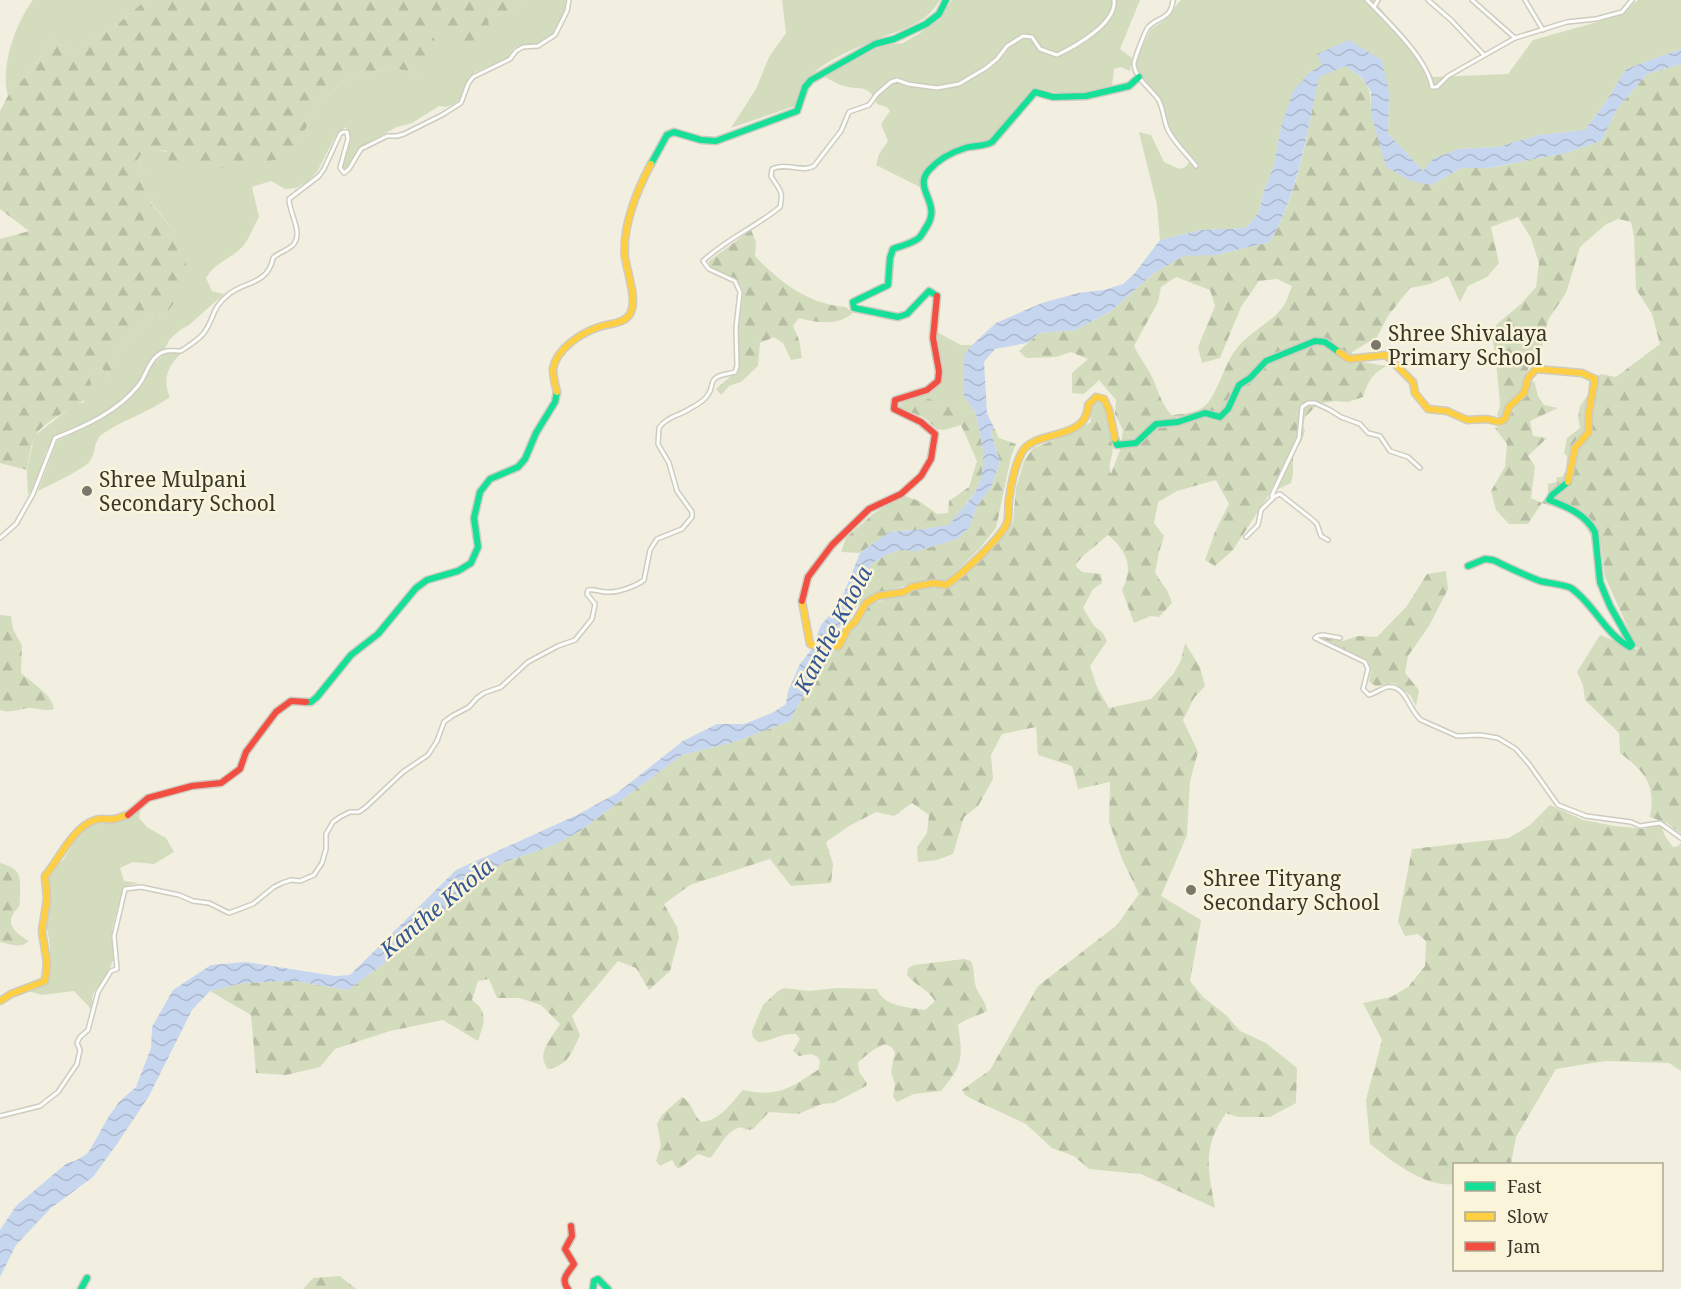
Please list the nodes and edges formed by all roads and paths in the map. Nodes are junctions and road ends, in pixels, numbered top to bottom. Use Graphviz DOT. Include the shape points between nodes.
graph roads {
  1 [pos="569,0"];
  2 [pos="946,0"];
  3 [pos="1114,0"];
  4 [pos="1173,0"];
  5 [pos="1367,0"];
  6 [pos="1378,0"];
  7 [pos="1428,0"];
  8 [pos="1472,0"];
  9 [pos="1525,0"];
  10 [pos="1632,0"];
  11 [pos="1374,7"];
  12 [pos="1543,30"];
  13 [pos="1515,38"];
  14 [pos="1485,56"];
  15 [pos="1139,77"];
  16 [pos="1196,166"];
  17 [pos="1420,468"];
  18 [pos="1272,499"];
  19 [pos="1246,537"];
  20 [pos="0,538"];
  21 [pos="1328,540"];
  22 [pos="1468,566"];
  23 [pos="1340,638"];
  24 [pos="1681,838"];
  25 [pos="0,1001"];
  26 [pos="0,1116"];
  27 [pos="571,1226"];
  28 [pos="87,1278"];
  29 [pos="81,1289"];
  30 [pos="568,1289"];
  31 [pos="593,1289"];
  32 [pos="608,1289"];
  1 -- 20 [label="street" via="555,35 538,46 516,51 510,59 473,77 461,103 442,115 361,149 344,173 340,168 347,132 339,134 319,176 289,199 297,234 292,246 273,258 264,276 225,297 203,335 181,351 159,354 137,387 120,403 96,420 55,438 33,494 16,524"];
  2 -- 25 [label="street" via="939,14 926,24 875,44 811,80 797,111 716,141 674,132 667,135 647,172 626,227 625,256 632,311 620,322 598,327 571,342 556,358 555,402 525,459 519,467 490,479 480,492 474,518 478,547 471,563 416,588 378,634 351,655 317,697 311,702 291,701 276,712 246,752 240,769 222,783 147,798 128,815 97,819 83,826 45,876 45,981 14,991"];
  3 -- 26 [label="street" via="1114,12 1108,21 1081,43 1057,55 1040,49 1032,37 1023,36 1007,46 998,59 959,84 937,88 891,82 869,105 849,112 841,131 814,166 808,169 782,165 772,169 771,176 781,190 780,207 703,261 709,269 735,280 740,292 737,366 735,372 714,379 705,399 659,428 658,444 692,517 682,529 657,539 650,550 644,580 619,591 588,590 595,604 594,614 575,640 518,668 501,687 484,693 444,722 428,755 359,812 350,812 333,822 326,834 322,863 314,875 282,883 253,904 229,913 178,894 141,887 124,889 114,936 117,969 111,971 98,992 88,1030 77,1043 77,1064 58,1092 40,1106"];
  4 -- 15 [label="street" via="1167,16 1146,30 1134,59"];
  5 -- 11 [label="street"];
  6 -- 11 [label="street"];
  7 -- 14 [label="street"];
  8 -- 13 [label="street"];
  9 -- 12 [label="street"];
  10 -- 12 [label="street" via="1622,12"];
  11 -- 14 [label="street" via="1395,27 1431,78 1432,87"];
  12 -- 13 [label="street"];
  13 -- 14 [label="street"];
  15 -- 16 [label="street" via="1158,99 1174,141"];
  15 -- 22 [label="street" via="1129,86 1086,96 1053,97 1035,92 992,142 965,148 940,160 923,179 933,211 930,221 919,238 893,249 888,285 853,302 854,308 898,317 907,314 928,291 938,296 933,333 939,377 930,388 904,394 894,405 894,409 921,421 935,434 934,446 921,476 901,494 869,510 832,545 808,577 802,602 810,644 838,646 866,603 878,596 934,583 946,585 955,579 1007,523 1010,490 1024,449 1084,421 1088,405 1096,397 1104,399 1109,407 1118,445 1136,443 1156,424 1205,413 1220,417 1239,385 1266,361 1316,341 1349,358 1386,355 1413,382 1415,393 1428,408 1467,420 1505,419 1536,369 1582,373 1595,379 1588,433 1575,448 1569,481 1549,500 1568,507 1593,528 1600,582 1632,645 1627,647 1619,641 1585,599 1568,586 1538,580 1493,560"];
  17 -- 18 [label="street" via="1408,457 1390,451 1380,436 1368,433 1355,421 1308,403 1302,407 1299,438"];
  18 -- 19 [label="street" via="1261,510 1258,525"];
  18 -- 21 [label="street" via="1278,494 1284,496 1317,524 1321,536"];
  23 -- 24 [label="street" via="1315,638 1365,662 1368,669 1363,689 1369,695 1396,688 1421,720 1457,736 1498,738 1516,749 1558,805 1586,816 1640,826 1660,823"];
  27 -- 30 [label="street" via="572,1236 566,1249 574,1264 564,1278"];
  28 -- 29 [label="street"];
  31 -- 32 [label="street" via="598,1279"];
}
